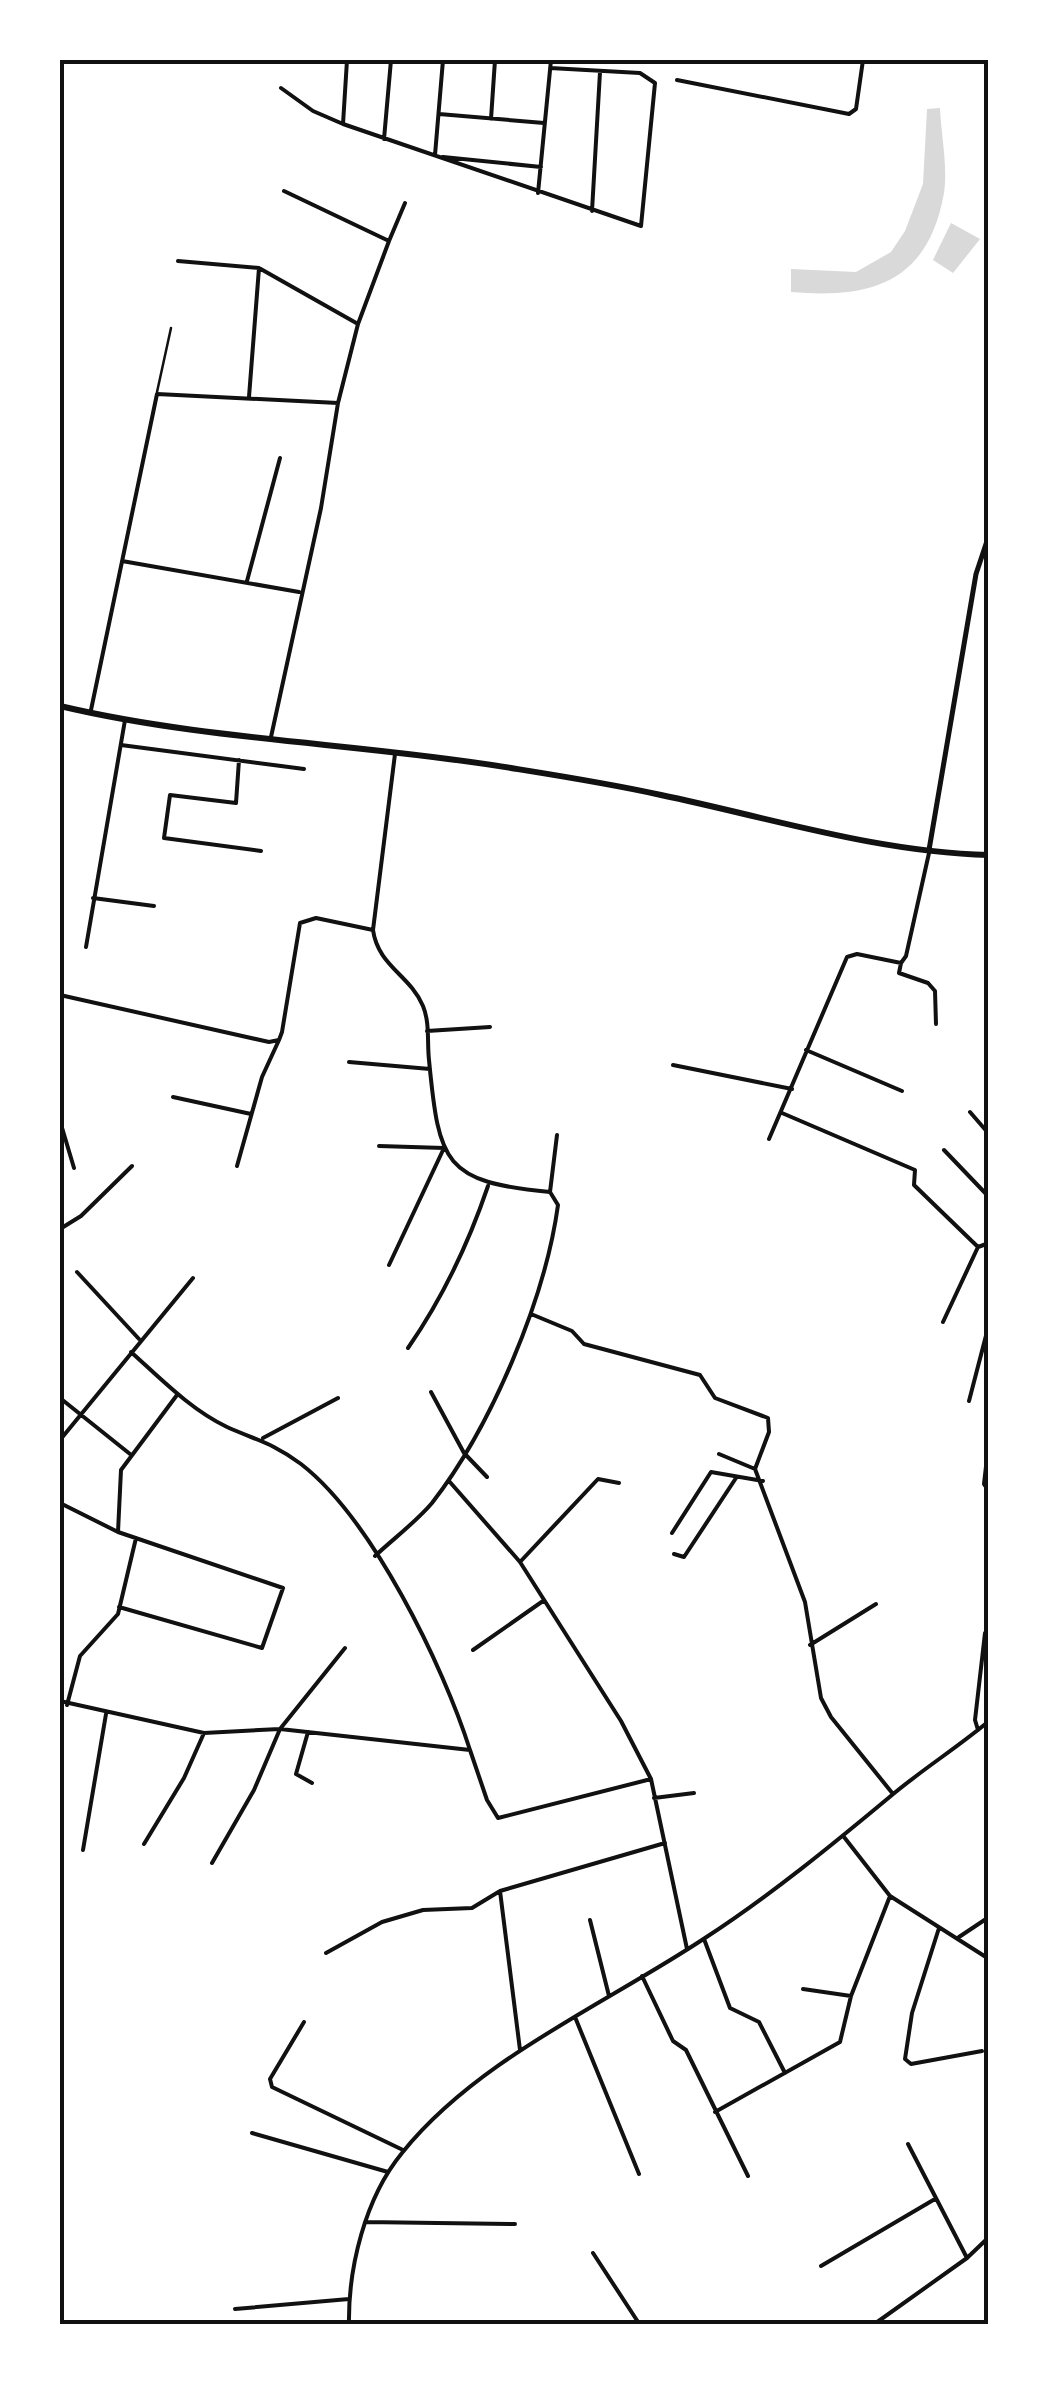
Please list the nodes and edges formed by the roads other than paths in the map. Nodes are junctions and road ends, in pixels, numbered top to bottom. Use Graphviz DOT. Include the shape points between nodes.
graph roads {
  1 [pos="347,60"];
  2 [pos="391,60"];
  3 [pos="443,60"];
  4 [pos="495,60"];
  5 [pos="551,60"];
  6 [pos="863,60"];
  7 [pos="550,68"];
  8 [pos="600,72"];
  9 [pos="678,80"];
  10 [pos="281,88"];
  11 [pos="439,114"];
  12 [pos="491,119"];
  13 [pos="545,123"];
  14 [pos="343,124"];
  15 [pos="384,139"];
  16 [pos="435,156"];
  17 [pos="541,167"];
  18 [pos="284,190"];
  19 [pos="538,193"];
  20 [pos="404,203"];
  21 [pos="592,211"];
  22 [pos="389,241"];
  23 [pos="178,261"];
  24 [pos="259,268"];
  25 [pos="358,324"];
  26 [pos="172,328"];
  27 [pos="157,394"];
  28 [pos="249,397"];
  29 [pos="338,403"];
  30 [pos="280,458"];
  31 [pos="989,534"];
  32 [pos="122,561"];
  33 [pos="247,581"];
  34 [pos="301,592"];
  35 [pos="60,706"];
  36 [pos="90,713"];
  37 [pos="125,720"];
  38 [pos="271,739"];
  39 [pos="120,745"];
  40 [pos="395,750"];
  41 [pos="239,760"];
  42 [pos="304,768"];
  43 [pos="261,851"];
  44 [pos="928,853"];
  45 [pos="989,855"];
  46 [pos="93,898"];
  47 [pos="154,906"];
  48 [pos="373,930"];
  49 [pos="86,947"];
  50 [pos="900,962"];
  51 [pos="60,995"];
  52 [pos="936,1024"];
  53 [pos="490,1027"];
  54 [pos="427,1031"];
  55 [pos="279,1040"];
  56 [pos="806,1050"];
  57 [pos="349,1062"];
  58 [pos="673,1065"];
  59 [pos="430,1068"];
  60 [pos="792,1088"];
  61 [pos="902,1091"];
  62 [pos="173,1096"];
  63 [pos="970,1112"];
  64 [pos="782,1113"];
  65 [pos="251,1114"];
  66 [pos="60,1120"];
  67 [pos="989,1134"];
  68 [pos="557,1135"];
  69 [pos="769,1139"];
  70 [pos="379,1146"];
  71 [pos="444,1148"];
  72 [pos="944,1150"];
  73 [pos="132,1166"];
  74 [pos="237,1166"];
  75 [pos="74,1168"];
  76 [pos="488,1186"];
  77 [pos="550,1192"];
  78 [pos="989,1197"];
  79 [pos="60,1229"];
  80 [pos="989,1243"];
  81 [pos="978,1248"];
  82 [pos="389,1265"];
  83 [pos="77,1272"];
  84 [pos="193,1278"];
  85 [pos="531,1314"];
  86 [pos="944,1322"];
  87 [pos="989,1324"];
  88 [pos="139,1339"];
  89 [pos="584,1344"];
  90 [pos="408,1348"];
  91 [pos="131,1352"];
  92 [pos="580,1353"];
  93 [pos="431,1392"];
  94 [pos="178,1394"];
  95 [pos="60,1398"];
  96 [pos="338,1398"];
  97 [pos="969,1401"];
  98 [pos="77,1414"];
  99 [pos="263,1438"];
  100 [pos="60,1440"];
  101 [pos="988,1449"];
  102 [pos="464,1453"];
  103 [pos="718,1454"];
  104 [pos="132,1455"];
  105 [pos="756,1469"];
  106 [pos="487,1477"];
  107 [pos="736,1478"];
  108 [pos="449,1481"];
  109 [pos="763,1481"];
  110 [pos="619,1483"];
  111 [pos="989,1490"];
  112 [pos="60,1503"];
  113 [pos="118,1532"];
  114 [pos="672,1532"];
  115 [pos="136,1538"];
  116 [pos="674,1554"];
  117 [pos="375,1556"];
  118 [pos="520,1562"];
  119 [pos="543,1601"];
  120 [pos="876,1604"];
  121 [pos="120,1606"];
  122 [pos="985,1633"];
  123 [pos="810,1645"];
  124 [pos="346,1648"];
  125 [pos="473,1650"];
  126 [pos="60,1702"];
  127 [pos="67,1705"];
  128 [pos="106,1714"];
  129 [pos="989,1721"];
  130 [pos="280,1729"];
  131 [pos="978,1730"];
  132 [pos="308,1732"];
  133 [pos="204,1733"];
  134 [pos="470,1750"];
  135 [pos="651,1780"];
  136 [pos="312,1783"];
  137 [pos="694,1793"];
  138 [pos="894,1794"];
  139 [pos="654,1798"];
  140 [pos="844,1837"];
  141 [pos="665,1843"];
  142 [pos="144,1844"];
  143 [pos="83,1850"];
  144 [pos="212,1863"];
  145 [pos="500,1891"];
  146 [pos="890,1896"];
  147 [pos="989,1917"];
  148 [pos="590,1920"];
  149 [pos="938,1928"];
  150 [pos="960,1938"];
  151 [pos="704,1939"];
  152 [pos="688,1948"];
  153 [pos="326,1952"];
  154 [pos="989,1960"];
  155 [pos="642,1976"];
  156 [pos="803,1989"];
  157 [pos="609,1996"];
  158 [pos="851,1996"];
  159 [pos="576,2017"];
  160 [pos="304,2022"];
  161 [pos="520,2052"];
  162 [pos="982,2052"];
  163 [pos="785,2073"];
  164 [pos="715,2112"];
  165 [pos="252,2133"];
  166 [pos="908,2144"];
  167 [pos="404,2151"];
  168 [pos="388,2172"];
  169 [pos="639,2174"];
  170 [pos="748,2176"];
  171 [pos="935,2199"];
  172 [pos="366,2222"];
  173 [pos="515,2224"];
  174 [pos="989,2237"];
  175 [pos="593,2253"];
  176 [pos="967,2258"];
  177 [pos="822,2266"];
  178 [pos="349,2299"];
  179 [pos="235,2309"];
  180 [pos="349,2325"];
  181 [pos="640,2325"];
  182 [pos="873,2325"];
  1 -- 14 [label="street"];
  2 -- 15 [label="street"];
  3 -- 11 [label="street"];
  4 -- 12 [label="street"];
  5 -- 7 [label="street"];
  6 -- 9 [label="street" via="856,109 849,114"];
  7 -- 8 [label="street"];
  7 -- 13 [label="street"];
  8 -- 21 [label="street"];
  8 -- 21 [label="street" via="640,72 655,83 644,224"];
  10 -- 14 [label="street"];
  11 -- 12 [label="street"];
  11 -- 16 [label="street"];
  12 -- 13 [label="street"];
  13 -- 17 [label="street"];
  14 -- 15 [label="street"];
  15 -- 16 [label="street"];
  16 -- 17 [label="street"];
  16 -- 19 [label="street"];
  17 -- 19 [label="street"];
  18 -- 22 [label="street"];
  19 -- 21 [label="street"];
  20 -- 22 [label="street"];
  22 -- 25 [label="street"];
  23 -- 24 [label="street"];
  24 -- 25 [label="street"];
  24 -- 28 [label="street"];
  25 -- 29 [label="street"];
  26 -- 27 [label="lane"];
  27 -- 28 [label="street"];
  27 -- 32 [label="street"];
  28 -- 29 [label="street"];
  29 -- 34 [label="street"];
  30 -- 33 [label="street"];
  31 -- 44 [label="street" via="976,574"];
  32 -- 33 [label="street"];
  32 -- 36 [label="street"];
  33 -- 34 [label="street"];
  34 -- 38 [label="street"];
  35 -- 36 [label="main road"];
  36 -- 37 [label="main road"];
  37 -- 38 [label="main road"];
  37 -- 39 [label="street"];
  38 -- 40 [label="main road"];
  39 -- 41 [label="street"];
  39 -- 46 [label="street"];
  40 -- 44 [label="main road" via="662,795"];
  40 -- 48 [label="street"];
  41 -- 42 [label="street"];
  41 -- 43 [label="street" via="236,802 170,795 164,838"];
  44 -- 45 [label="main road"];
  44 -- 50 [label="street"];
  46 -- 47 [label="street"];
  46 -- 49 [label="street"];
  48 -- 54 [label="street" via="379,954 421,1002"];
  48 -- 55 [label="street" via="316,918 300,923"];
  50 -- 52 [label="street" via="899,973 935,991"];
  50 -- 56 [label="street" via="848,957"];
  51 -- 55 [label="street"];
  53 -- 54 [label="street"];
  54 -- 59 [label="street"];
  55 -- 65 [label="street"];
  56 -- 60 [label="street"];
  56 -- 61 [label="street"];
  57 -- 59 [label="street"];
  58 -- 60 [label="street"];
  59 -- 71 [label="street"];
  60 -- 64 [label="street"];
  62 -- 65 [label="street"];
  63 -- 67 [label="street"];
  64 -- 69 [label="street"];
  64 -- 81 [label="street" via="914,1170 914,1185"];
  65 -- 74 [label="street"];
  66 -- 75 [label="street"];
  68 -- 77 [label="street"];
  70 -- 71 [label="street"];
  71 -- 76 [label="street" via="457,1168"];
  71 -- 82 [label="street"];
  72 -- 78 [label="street"];
  73 -- 79 [label="street"];
  76 -- 77 [label="street"];
  76 -- 90 [label="street" via="467,1248"];
  77 -- 85 [label="street" via="558,1205 552,1244"];
  80 -- 81 [label="street"];
  81 -- 86 [label="street"];
  83 -- 88 [label="street"];
  84 -- 88 [label="street"];
  85 -- 89 [label="street" via="572,1331"];
  85 -- 102 [label="street"];
  87 -- 97 [label="street"];
  88 -- 91 [label="street"];
  89 -- 92 [label="street"];
  89 -- 105 [label="street" via="700,1375 715,1398 765,1416 770,1427"];
  91 -- 94 [label="street"];
  91 -- 98 [label="street"];
  93 -- 102 [label="street"];
  94 -- 99 [label="street" via="226,1426"];
  94 -- 104 [label="street"];
  95 -- 98 [label="street"];
  96 -- 99 [label="street"];
  98 -- 100 [label="street"];
  98 -- 104 [label="street"];
  99 -- 117 [label="street" via="304,1466"];
  101 -- 111 [label="street"];
  102 -- 106 [label="street"];
  102 -- 108 [label="street"];
  103 -- 105 [label="street"];
  104 -- 113 [label="street" via="122,1470"];
  105 -- 109 [label="street"];
  107 -- 109 [label="street"];
  107 -- 114 [label="street" via="710,1472"];
  107 -- 116 [label="street" via="684,1557"];
  108 -- 117 [label="street"];
  108 -- 118 [label="street"];
  109 -- 123 [label="street" via="805,1602"];
  110 -- 118 [label="street" via="598,1480"];
  112 -- 113 [label="street"];
  113 -- 115 [label="street"];
  115 -- 121 [label="street"];
  115 -- 121 [label="street" via="283,1588 262,1648"];
  117 -- 134 [label="street" via="430,1644"];
  118 -- 119 [label="street"];
  119 -- 125 [label="street"];
  119 -- 135 [label="street"];
  120 -- 123 [label="street"];
  121 -- 127 [label="street" via="80,1656"];
  122 -- 131 [label="street"];
  123 -- 138 [label="street" via="831,1717"];
  124 -- 130 [label="street"];
  126 -- 127 [label="street"];
  127 -- 128 [label="street"];
  128 -- 133 [label="street"];
  128 -- 143 [label="street"];
  129 -- 131 [label="street"];
  130 -- 132 [label="street"];
  130 -- 133 [label="street"];
  130 -- 144 [label="street"];
  131 -- 138 [label="street"];
  132 -- 134 [label="street"];
  132 -- 136 [label="street" via="296,1774"];
  133 -- 142 [label="street"];
  134 -- 135 [label="street" via="498,1818"];
  135 -- 139 [label="street"];
  137 -- 139 [label="street"];
  138 -- 140 [label="street"];
  139 -- 141 [label="street"];
  140 -- 146 [label="street"];
  140 -- 151 [label="street"];
  141 -- 145 [label="street"];
  141 -- 152 [label="street"];
  145 -- 153 [label="street" via="472,1908 423,1910 382,1922"];
  145 -- 161 [label="street"];
  146 -- 149 [label="street"];
  146 -- 158 [label="street"];
  147 -- 150 [label="street"];
  148 -- 157 [label="street"];
  149 -- 150 [label="street"];
  149 -- 162 [label="street" via="904,2056 909,2064"];
  150 -- 154 [label="street"];
  151 -- 152 [label="street"];
  151 -- 163 [label="street" via="730,2008 758,2020"];
  152 -- 155 [label="street"];
  155 -- 157 [label="street"];
  155 -- 164 [label="street"];
  156 -- 158 [label="street"];
  157 -- 159 [label="street"];
  158 -- 163 [label="street" via="840,2042"];
  159 -- 161 [label="street"];
  159 -- 169 [label="street"];
  160 -- 167 [label="street" via="270,2079 272,2087"];
  161 -- 167 [label="street"];
  163 -- 164 [label="street"];
  164 -- 170 [label="street"];
  165 -- 168 [label="street"];
  166 -- 171 [label="street"];
  167 -- 168 [label="street"];
  168 -- 172 [label="street"];
  171 -- 176 [label="street"];
  171 -- 177 [label="street"];
  172 -- 173 [label="street"];
  172 -- 178 [label="street"];
  174 -- 176 [label="street"];
  175 -- 181 [label="street"];
  176 -- 182 [label="street"];
  178 -- 179 [label="street"];
  178 -- 180 [label="street"];
}
